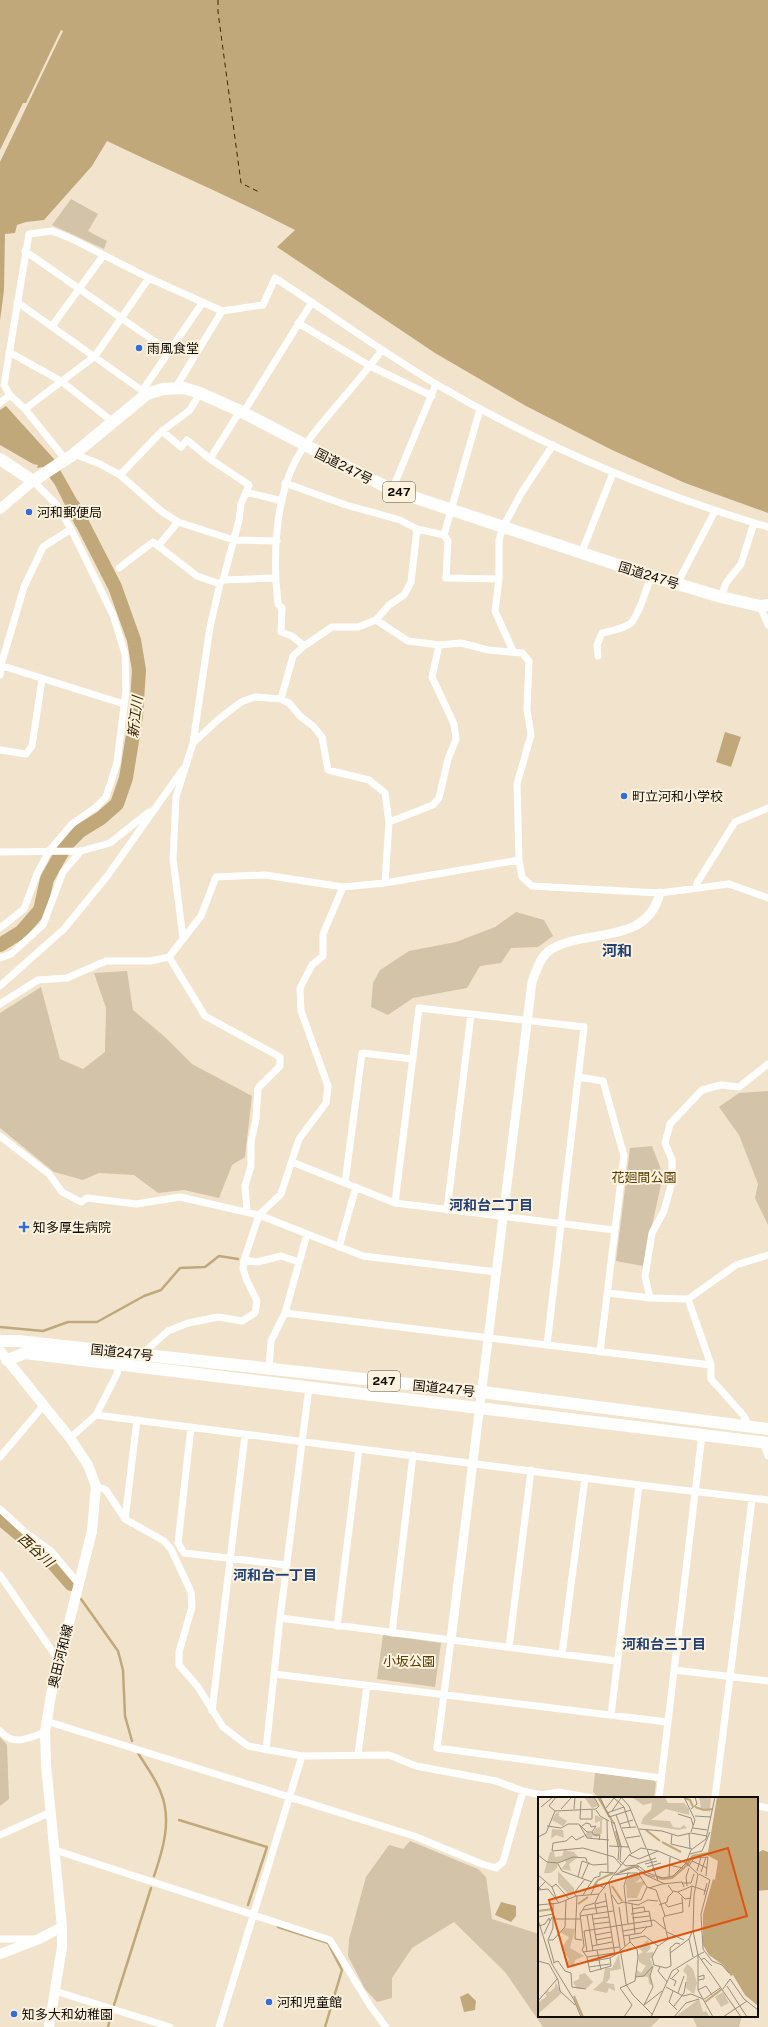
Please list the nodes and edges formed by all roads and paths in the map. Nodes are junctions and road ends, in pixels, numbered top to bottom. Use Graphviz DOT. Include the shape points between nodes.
graph roads {
  1 [pos="25,251"];
  2 [pos="103,256"];
  3 [pos="149,278"];
  4 [pos="79,289"];
  5 [pos="17,302"];
  6 [pos="203,302"];
  7 [pos="312,302"];
  8 [pos="222,310"];
  9 [pos="121,318"];
  10 [pos="298,324"];
  11 [pos="52,326"];
  12 [pos="382,350"];
  13 [pos="9,352"];
  14 [pos="170,352"];
  15 [pos="95,356"];
  16 [pos="370,366"];
  17 [pos="61,382"];
  18 [pos="436,384"];
  19 [pos="176,387"];
  20 [pos="144,393"];
  21 [pos="200,393"];
  22 [pos="10,395"];
  23 [pos="432,396"];
  24 [pos="1,403"];
  25 [pos="24,409"];
  26 [pos="480,409"];
  27 [pos="241,412"];
  28 [pos="113,422"];
  29 [pos="162,431"];
  30 [pos="553,445"];
  31 [pos="305,446"];
  32 [pos="0,459"];
  33 [pos="67,459"];
  34 [pos="210,459"];
  35 [pos="613,472"];
  36 [pos="120,475"];
  37 [pos="36,478"];
  38 [pos="285,483"];
  39 [pos="392,490"];
  40 [pos="246,492"];
  41 [pos="282,501"];
  42 [pos="0,509"];
  43 [pos="451,510"];
  44 [pos="715,511"];
  45 [pos="178,522"];
  46 [pos="754,523"];
  47 [pos="503,527"];
  48 [pos="768,527"];
  49 [pos="71,529"];
  50 [pos="417,529"];
  51 [pos="444,535"];
  52 [pos="234,540"];
  53 [pos="277,540"];
  54 [pos="158,546"];
  55 [pos="581,554"];
  56 [pos="119,568"];
  57 [pos="651,576"];
  58 [pos="275,578"];
  59 [pos="500,579"];
  60 [pos="222,582"];
  61 [pos="677,584"];
  62 [pos="721,597"];
  63 [pos="764,606"];
  64 [pos="376,620"];
  65 [pos="768,624"];
  66 [pos="439,645"];
  67 [pos="304,646"];
  68 [pos="513,651"];
  69 [pos="598,656"];
  70 [pos="0,665"];
  71 [pos="0,675"];
  72 [pos="42,679"];
  73 [pos="281,700"];
  74 [pos="124,704"];
  75 [pos="193,743"];
  76 [pos="0,750"];
  77 [pos="186,764"];
  78 [pos="155,807"];
  79 [pos="768,808"];
  80 [pos="389,822"];
  81 [pos="49,851"];
  82 [pos="0,852"];
  83 [pos="77,852"];
  84 [pos="519,860"];
  85 [pos="385,883"];
  86 [pos="343,887"];
  87 [pos="696,888"];
  88 [pos="660,893"];
  89 [pos="768,898"];
  90 [pos="0,928"];
  91 [pos="183,938"];
  92 [pos="168,957"];
  93 [pos="0,958"];
  94 [pos="0,986"];
  95 [pos="0,1004"];
  96 [pos="472,1014"];
  97 [pos="527,1020"];
  98 [pos="413,1059"];
  99 [pos="768,1064"];
  100 [pos="578,1077"];
  101 [pos="0,1136"];
  102 [pos="292,1162"];
  103 [pos="345,1182"];
  104 [pos="356,1187"];
  105 [pos="395,1203"];
  106 [pos="447,1210"];
  107 [pos="247,1211"];
  108 [pos="259,1215"];
  109 [pos="503,1217"];
  110 [pos="561,1223"];
  111 [pos="614,1230"];
  112 [pos="307,1234"];
  113 [pos="339,1247"];
  114 [pos="768,1255"];
  115 [pos="244,1260"];
  116 [pos="299,1262"];
  117 [pos="496,1272"];
  118 [pos="608,1293"];
  119 [pos="650,1298"];
  120 [pos="688,1299"];
  121 [pos="285,1313"];
  122 [pos="489,1337"];
  123 [pos="0,1341"];
  124 [pos="547,1345"];
  125 [pos="600,1352"];
  126 [pos="142,1354"];
  127 [pos="3,1355"];
  128 [pos="119,1365"];
  129 [pos="711,1365"];
  130 [pos="268,1368"];
  131 [pos="309,1387"];
  132 [pos="482,1392"];
  133 [pos="44,1405"];
  134 [pos="480,1408"];
  135 [pos="96,1415"];
  136 [pos="137,1420"];
  137 [pos="191,1427"];
  138 [pos="749,1427"];
  139 [pos="768,1429"];
  140 [pos="245,1434"];
  141 [pos="702,1434"];
  142 [pos="70,1438"];
  143 [pos="302,1442"];
  144 [pos="766,1442"];
  145 [pos="359,1449"];
  146 [pos="413,1455"];
  147 [pos="768,1456"];
  148 [pos="0,1457"];
  149 [pos="472,1462"];
  150 [pos="531,1470"];
  151 [pos="585,1478"];
  152 [pos="638,1485"];
  153 [pos="96,1486"];
  154 [pos="696,1491"];
  155 [pos="752,1499"];
  156 [pos="768,1500"];
  157 [pos="0,1510"];
  158 [pos="125,1519"];
  159 [pos="230,1558"];
  160 [pos="287,1565"];
  161 [pos="0,1575"];
  162 [pos="78,1583"];
  163 [pos="280,1618"];
  164 [pos="337,1626"];
  165 [pos="392,1633"];
  166 [pos="451,1640"];
  167 [pos="509,1648"];
  168 [pos="562,1654"];
  169 [pos="59,1661"];
  170 [pos="616,1661"];
  171 [pos="674,1670"];
  172 [pos="274,1674"];
  173 [pos="731,1676"];
  174 [pos="768,1680"];
  175 [pos="367,1686"];
  176 [pos="444,1695"];
  177 [pos="212,1711"];
  178 [pos="611,1715"];
  179 [pos="46,1720"];
  180 [pos="667,1722"];
  181 [pos="0,1731"];
  182 [pos="45,1732"];
  183 [pos="266,1750"];
  184 [pos="358,1754"];
  185 [pos="302,1756"];
  186 [pos="662,1778"];
  187 [pos="523,1791"];
  188 [pos="586,1797"];
  189 [pos="659,1797"];
  190 [pos="715,1797"];
  191 [pos="289,1798"];
  192 [pos="758,1806"];
  193 [pos="768,1808"];
  194 [pos="51,1812"];
  195 [pos="0,1836"];
  196 [pos="55,1850"];
  197 [pos="252,1914"];
  198 [pos="62,1927"];
  199 [pos="0,1939"];
  200 [pos="39,1940"];
  201 [pos="0,1954"];
  202 [pos="55,1991"];
  203 [pos="49,2027"];
  204 [pos="166,2027"];
  205 [pos="218,2027"];
  206 [pos="386,2027"];
  1 -- 2 [label="street" via="29,234 52,231"];
  1 -- 4 [label="street"];
  1 -- 5 [label="street"];
  2 -- 3 [label="street"];
  2 -- 4 [label="street"];
  3 -- 6 [label="street"];
  3 -- 9 [label="street"];
  4 -- 9 [label="street"];
  4 -- 11 [label="street"];
  5 -- 11 [label="street"];
  5 -- 13 [label="street"];
  6 -- 8 [label="street"];
  6 -- 14 [label="street"];
  7 -- 8 [label="street" via="274,278 263,305"];
  7 -- 10 [label="street"];
  7 -- 12 [label="street"];
  8 -- 19 [label="street"];
  9 -- 14 [label="street"];
  9 -- 15 [label="street"];
  10 -- 16 [label="street"];
  10 -- 27 [label="street"];
  11 -- 15 [label="street"];
  12 -- 16 [label="street"];
  12 -- 18 [label="street"];
  13 -- 17 [label="street"];
  13 -- 22 [label="street" via="4,385"];
  14 -- 20 [label="street"];
  15 -- 17 [label="street"];
  15 -- 20 [label="street"];
  16 -- 23 [label="street"];
  16 -- 31 [label="street"];
  17 -- 25 [label="street"];
  17 -- 28 [label="street"];
  18 -- 23 [label="street"];
  18 -- 26 [label="street"];
  19 -- 20 [label="highway, 国道247号 / 247"];
  19 -- 21 [label="highway, 国道247号 / 247"];
  20 -- 28 [label="highway, 国道247号 / 247"];
  21 -- 27 [label="highway, 国道247号 / 247"];
  21 -- 29 [label="street" via="190,410"];
  22 -- 24 [label="street"];
  22 -- 25 [label="street"];
  23 -- 39 [label="street"];
  25 -- 33 [label="street"];
  26 -- 30 [label="street"];
  26 -- 43 [label="street"];
  27 -- 31 [label="highway, 国道247号 / 247"];
  27 -- 34 [label="street"];
  28 -- 33 [label="highway, 国道247号 / 247"];
  29 -- 34 [label="street" via="181,447 187,440"];
  29 -- 36 [label="street"];
  30 -- 35 [label="street"];
  30 -- 47 [label="street"];
  31 -- 38 [label="street"];
  31 -- 39 [label="highway, 国道247号 / 247"];
  32 -- 37 [label="highway"];
  33 -- 36 [label="street" via="100,464"];
  33 -- 37 [label="highway, 国道247号 / 247"];
  34 -- 40 [label="street" via="249,485"];
  35 -- 44 [label="street"];
  35 -- 55 [label="street"];
  36 -- 45 [label="street" via="161,511"];
  37 -- 42 [label="main road"];
  37 -- 49 [label="street" via="57,505"];
  38 -- 41 [label="street"];
  38 -- 50 [label="street" via="346,505 400,520"];
  39 -- 43 [label="highway, 国道247号 / 247"];
  40 -- 41 [label="street"];
  40 -- 52 [label="street"];
  41 -- 53 [label="street"];
  43 -- 47 [label="highway, 国道247号 / 247"];
  43 -- 51 [label="street"];
  44 -- 46 [label="street"];
  44 -- 61 [label="street"];
  45 -- 52 [label="street"];
  45 -- 54 [label="street"];
  46 -- 48 [label="street"];
  46 -- 62 [label="street" via="741,564 726,583"];
  47 -- 55 [label="highway, 国道247号 / 247"];
  47 -- 59 [label="street" via="499,540"];
  49 -- 70 [label="street" via="43,547 24,587"];
  49 -- 74 [label="street" via="113,614 125,654"];
  50 -- 51 [label="street"];
  50 -- 64 [label="street" via="412,582 404,595 389,604"];
  51 -- 59 [label="street" via="448,541 446,578"];
  52 -- 53 [label="street"];
  52 -- 60 [label="street"];
  53 -- 58 [label="street"];
  54 -- 56 [label="street" via="153,542"];
  54 -- 60 [label="street" via="197,576"];
  55 -- 57 [label="highway, 国道247号 / 247"];
  57 -- 61 [label="highway, 国道247号 / 247"];
  57 -- 69 [label="street" via="631,623 602,633 597,645"];
  58 -- 60 [label="street"];
  58 -- 67 [label="street" via="278,604 282,608 281,632 292,636"];
  59 -- 68 [label="street" via="495,611"];
  60 -- 75 [label="street" via="210,627"];
  61 -- 62 [label="highway, 国道247号 / 247"];
  62 -- 63 [label="highway, 国道247号 / 247"];
  63 -- 65 [label="street"];
  64 -- 66 [label="street" via="408,641"];
  64 -- 67 [label="street" via="358,627 332,627"];
  66 -- 68 [label="street" via="461,643 488,650"];
  66 -- 80 [label="street" via="432,678 454,724 456,739 448,759 439,798 433,805"];
  67 -- 73 [label="street" via="293,656"];
  68 -- 84 [label="street" via="522,653 529,661 527,709 531,735 517,784"];
  70 -- 71 [label="street"];
  70 -- 72 [label="street"];
  72 -- 74 [label="street"];
  72 -- 76 [label="street" via="32,746 26,754"];
  73 -- 75 [label="street" via="255,697 241,702"];
  73 -- 80 [label="street" via="289,703 322,737 328,770 370,780 385,793"];
  74 -- 81 [label="street" via="117,763 106,797 72,824"];
  75 -- 77 [label="street"];
  77 -- 78 [label="street"];
  77 -- 91 [label="street" via="176,797 173,860"];
  78 -- 83 [label="street" via="110,843"];
  78 -- 94 [label="street" via="108,876 64,929"];
  79 -- 87 [label="street" via="735,822"];
  80 -- 85 [label="street"];
  81 -- 82 [label="street"];
  81 -- 83 [label="street"];
  81 -- 90 [label="street" via="24,908"];
  83 -- 93 [label="street" via="63,872 43,925 11,954"];
  84 -- 85 [label="street"];
  84 -- 88 [label="street" via="522,876 532,886"];
  85 -- 86 [label="street"];
  86 -- 91 [label="street" via="265,875 216,877 201,916"];
  86 -- 102 [label="street" via="323,934 323,956 312,965 300,988 301,1011 328,1086 326,1103 299,1139"];
  87 -- 88 [label="street"];
  87 -- 89 [label="street" via="730,884"];
  88 -- 97 [label="street" via="652,913 643,923 549,951 538,964 532,982"];
  91 -- 92 [label="street"];
  92 -- 95 [label="street" via="150,961 106,961 67,978 38,980"];
  92 -- 107 [label="street" via="205,1016 280,1057 280,1066 258,1088 256,1119 251,1142 251,1166 245,1186"];
  96 -- 97 [label="street"];
  96 -- 98 [label="street" via="419,1008"];
  96 -- 106 [label="street"];
  97 -- 100 [label="street" via="584,1027"];
  97 -- 109 [label="street"];
  98 -- 103 [label="street" via="362,1053"];
  98 -- 105 [label="street"];
  99 -- 119 [label="street" via="739,1087 721,1085 702,1090 670,1124 665,1143 672,1160 672,1182 664,1211 652,1233 645,1276"];
  100 -- 110 [label="street"];
  100 -- 111 [label="street" via="603,1081 624,1156"];
  101 -- 107 [label="street" via="49,1174 62,1192 81,1202 87,1198 136,1204 180,1197"];
  102 -- 103 [label="street"];
  102 -- 108 [label="street" via="281,1194"];
  103 -- 104 [label="street"];
  104 -- 105 [label="street"];
  104 -- 113 [label="street"];
  105 -- 106 [label="street"];
  106 -- 109 [label="street"];
  107 -- 108 [label="street"];
  108 -- 112 [label="street"];
  108 -- 115 [label="street"];
  109 -- 110 [label="street"];
  109 -- 117 [label="street"];
  110 -- 111 [label="street"];
  110 -- 124 [label="street"];
  111 -- 118 [label="street"];
  112 -- 113 [label="street"];
  112 -- 116 [label="street"];
  113 -- 117 [label="street" via="363,1256"];
  114 -- 120 [label="street" via="736,1265"];
  115 -- 116 [label="street" via="257,1262 281,1256"];
  115 -- 126 [label="street" via="243,1269 257,1301 255,1313 242,1321 218,1317 188,1323 168,1331"];
  116 -- 121 [label="street"];
  117 -- 122 [label="street"];
  118 -- 119 [label="street"];
  118 -- 125 [label="street"];
  119 -- 120 [label="street"];
  120 -- 129 [label="street"];
  121 -- 122 [label="street"];
  121 -- 130 [label="street" via="271,1342"];
  122 -- 124 [label="street"];
  122 -- 132 [label="street"];
  123 -- 126 [label="highway, 国道247号 / 247"];
  124 -- 125 [label="street"];
  125 -- 129 [label="street"];
  126 -- 130 [label="highway, 国道247号 / 247"];
  127 -- 128 [label="highway, 国道247号 / 247" via="25,1353"];
  127 -- 133 [label="main road, 奥田河和線"];
  128 -- 131 [label="highway, 国道247号 / 247"];
  128 -- 135 [label="street"];
  129 -- 138 [label="street" via="711,1379 744,1416"];
  130 -- 132 [label="highway, 国道247号 / 247"];
  131 -- 134 [label="highway, 国道247号 / 247"];
  131 -- 143 [label="street"];
  132 -- 134 [label="street"];
  132 -- 138 [label="highway, 国道247号 / 247"];
  133 -- 142 [label="main road, 奥田河和線"];
  133 -- 148 [label="street"];
  134 -- 141 [label="highway, 国道247号 / 247"];
  134 -- 149 [label="street"];
  135 -- 136 [label="street"];
  135 -- 142 [label="street"];
  136 -- 137 [label="street"];
  136 -- 158 [label="street"];
  137 -- 140 [label="street"];
  137 -- 159 [label="street" via="178,1543 184,1553"];
  138 -- 139 [label="highway, 国道247号 / 247"];
  140 -- 143 [label="street"];
  140 -- 159 [label="street"];
  141 -- 144 [label="highway, 国道247号 / 247"];
  141 -- 154 [label="street"];
  142 -- 153 [label="main road, 奥田河和線" via="88,1465"];
  143 -- 145 [label="street"];
  143 -- 160 [label="street"];
  144 -- 147 [label="street"];
  145 -- 146 [label="street"];
  145 -- 164 [label="street"];
  146 -- 149 [label="street"];
  146 -- 165 [label="street"];
  149 -- 150 [label="street"];
  149 -- 166 [label="street"];
  150 -- 151 [label="street"];
  150 -- 167 [label="street"];
  151 -- 152 [label="street"];
  151 -- 168 [label="street"];
  152 -- 154 [label="street"];
  152 -- 170 [label="street"];
  153 -- 158 [label="street" via="106,1490"];
  153 -- 162 [label="main road, 奥田河和線" via="92,1531"];
  154 -- 155 [label="street"];
  154 -- 171 [label="street"];
  155 -- 156 [label="street"];
  155 -- 173 [label="street"];
  157 -- 162 [label="street" via="51,1551"];
  158 -- 177 [label="street" via="164,1541 171,1549 191,1592 192,1607 179,1652 179,1665 198,1687"];
  159 -- 160 [label="street"];
  159 -- 177 [label="street"];
  160 -- 163 [label="street"];
  161 -- 169 [label="street"];
  162 -- 169 [label="main road, 奥田河和線"];
  163 -- 164 [label="street"];
  163 -- 172 [label="street"];
  164 -- 165 [label="street"];
  165 -- 166 [label="street"];
  166 -- 167 [label="street"];
  166 -- 176 [label="street"];
  167 -- 168 [label="street"];
  168 -- 170 [label="street"];
  169 -- 179 [label="main road, 奥田河和線"];
  170 -- 178 [label="street"];
  171 -- 173 [label="street"];
  171 -- 180 [label="street"];
  172 -- 175 [label="street"];
  172 -- 183 [label="street"];
  173 -- 174 [label="street"];
  173 -- 190 [label="street"];
  175 -- 176 [label="street"];
  175 -- 184 [label="street"];
  176 -- 178 [label="street"];
  176 -- 186 [label="street" via="437,1748"];
  177 -- 183 [label="street" via="223,1727 248,1746"];
  178 -- 180 [label="street"];
  179 -- 182 [label="main road, 奥田河和線"];
  179 -- 191 [label="street"];
  180 -- 186 [label="street"];
  181 -- 182 [label="street" via="6,1738 18,1741"];
  182 -- 194 [label="main road, 奥田河和線"];
  183 -- 185 [label="street"];
  184 -- 185 [label="street"];
  184 -- 187 [label="street" via="389,1755 416,1766 496,1781"];
  185 -- 191 [label="street"];
  186 -- 189 [label="street"];
  187 -- 188 [label="street" via="541,1795 559,1792"];
  187 -- 191 [label="street" via="503,1862 496,1868 414,1836"];
  191 -- 197 [label="street"];
  192 -- 193 [label="street"];
  194 -- 195 [label="street"];
  194 -- 196 [label="main road, 奥田河和線"];
  196 -- 197 [label="street"];
  196 -- 198 [label="main road, 奥田河和線"];
  197 -- 205 [label="street"];
  197 -- 206 [label="street" via="330,1940"];
  198 -- 200 [label="main road"];
  198 -- 202 [label="main road, 奥田河和線" via="62,1947"];
  199 -- 200 [label="street"];
  200 -- 201 [label="main road"];
  202 -- 203 [label="main road, 奥田河和線"];
  202 -- 204 [label="street"];
}
